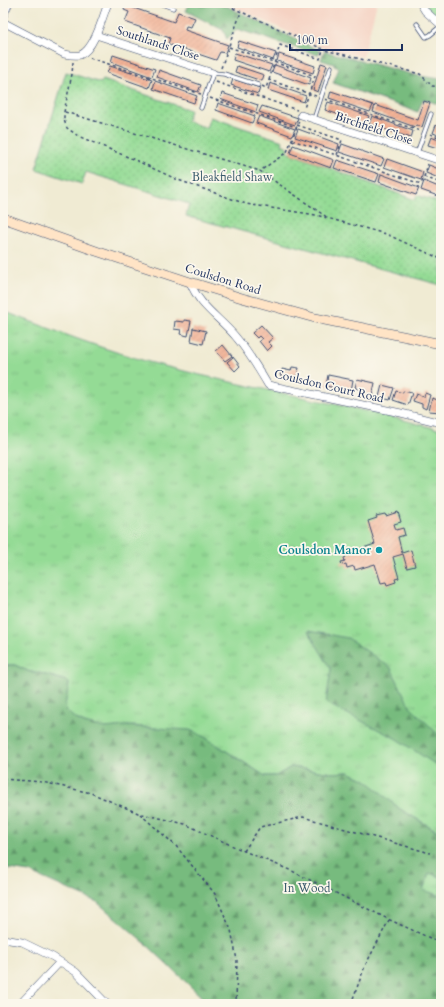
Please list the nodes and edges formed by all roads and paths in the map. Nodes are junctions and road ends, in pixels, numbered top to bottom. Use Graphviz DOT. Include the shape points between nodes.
graph roads {
  1 [pos="9,3"];
  2 [pos="108,3"];
  3 [pos="159,3"];
  4 [pos="222,3"];
  5 [pos="420,3"];
  6 [pos="173,8"];
  7 [pos="241,12"];
  8 [pos="3,16"];
  9 [pos="3,22"];
  10 [pos="417,24"];
  11 [pos="441,26"];
  12 [pos="96,35"];
  13 [pos="229,47"];
  14 [pos="323,49"];
  15 [pos="81,55"];
  16 [pos="73,56"];
  17 [pos="275,63"];
  18 [pos="331,67"];
  19 [pos="214,76"];
  20 [pos="269,80"];
  21 [pos="258,85"];
  22 [pos="441,87"];
  23 [pos="309,93"];
  24 [pos="205,96"];
  25 [pos="321,97"];
  26 [pos="202,108"];
  27 [pos="64,112"];
  28 [pos="431,114"];
  29 [pos="301,115"];
  30 [pos="314,119"];
  31 [pos="297,126"];
  32 [pos="424,132"];
  33 [pos="441,138"];
  34 [pos="292,140"];
  35 [pos="417,153"];
  36 [pos="337,155"];
  37 [pos="430,158"];
  38 [pos="441,161"];
  39 [pos="260,172"];
  40 [pos="424,177"];
  41 [pos="441,183"];
  42 [pos="3,218"];
  43 [pos="329,219"];
  44 [pos="441,259"];
  45 [pos="190,282"];
  46 [pos="441,344"];
  47 [pos="441,423"];
  48 [pos="3,779"];
  49 [pos="138,813"];
  50 [pos="244,851"];
  51 [pos="430,853"];
  52 [pos="390,920"];
  53 [pos="3,939"];
  54 [pos="441,943"];
  55 [pos="60,962"];
  56 [pos="103,1003"];
  57 [pos="20,1004"];
  58 [pos="236,1004"];
  59 [pos="352,1004"];
  1 -- 8 [label="street"];
  2 -- 12 [label="street"];
  3 -- 6 [label="lane"];
  4 -- 7 [label="path"];
  5 -- 11 [label="street"];
  7 -- 13 [label="path"];
  7 -- 14 [label="path"];
  9 -- 16 [label="street" via="64,54"];
  10 -- 11 [label="lane" via="426,37"];
  12 -- 15 [label="street"];
  12 -- 19 [label="street, Southlands Close"];
  13 -- 17 [label="path"];
  13 -- 19 [label="path"];
  14 -- 17 [label="path" via="320,59 280,45"];
  14 -- 22 [label="path" via="420,74 432,86"];
  15 -- 16 [label="street"];
  15 -- 24 [label="path"];
  16 -- 27 [label="path"];
  17 -- 20 [label="path"];
  17 -- 23 [label="path" via="315,76"];
  18 -- 25 [label="lane"];
  19 -- 21 [label="lane"];
  19 -- 23 [label="path" via="302,111"];
  19 -- 24 [label="lane"];
  20 -- 21 [label="path" via="266,88"];
  20 -- 23 [label="path"];
  23 -- 25 [label="path"];
  24 -- 26 [label="lane"];
  24 -- 31 [label="path"];
  25 -- 30 [label="lane"];
  25 -- 32 [label="path"];
  27 -- 39 [label="path"];
  27 -- 43 [label="path" via="67,128 78,136 178,180 246,204"];
  28 -- 32 [label="lane"];
  29 -- 30 [label="street, Birchfield Close"];
  29 -- 31 [label="path"];
  30 -- 35 [label="street, Birchfield Close"];
  31 -- 34 [label="path"];
  31 -- 36 [label="path" via="342,140"];
  32 -- 33 [label="path"];
  32 -- 35 [label="lane"];
  34 -- 36 [label="path"];
  34 -- 39 [label="path" via="287,152"];
  35 -- 37 [label="street, Birchfield Close"];
  36 -- 40 [label="path" via="421,184"];
  37 -- 38 [label="street, Birchfield Close"];
  37 -- 40 [label="path"];
  39 -- 43 [label="path"];
  40 -- 41 [label="path"];
  42 -- 45 [label="main road, Coulsdon Road"];
  43 -- 44 [label="path" via="386,234"];
  45 -- 46 [label="main road, Coulsdon Road" via="315,318"];
  45 -- 47 [label="street, Coulsdon Court Road" via="200,302 234,335 268,385"];
  48 -- 49 [label="path" via="42,782 91,793"];
  49 -- 50 [label="path" via="185,824"];
  49 -- 58 [label="path" via="176,846 215,894 231,930 237,960"];
  50 -- 51 [label="path" via="260,827 303,817"];
  50 -- 52 [label="path" via="292,871"];
  52 -- 54 [label="path"];
  52 -- 59 [label="path" via="365,966"];
  53 -- 55 [label="street" via="22,942"];
  55 -- 56 [label="street" via="76,972"];
  55 -- 57 [label="street"];
}
